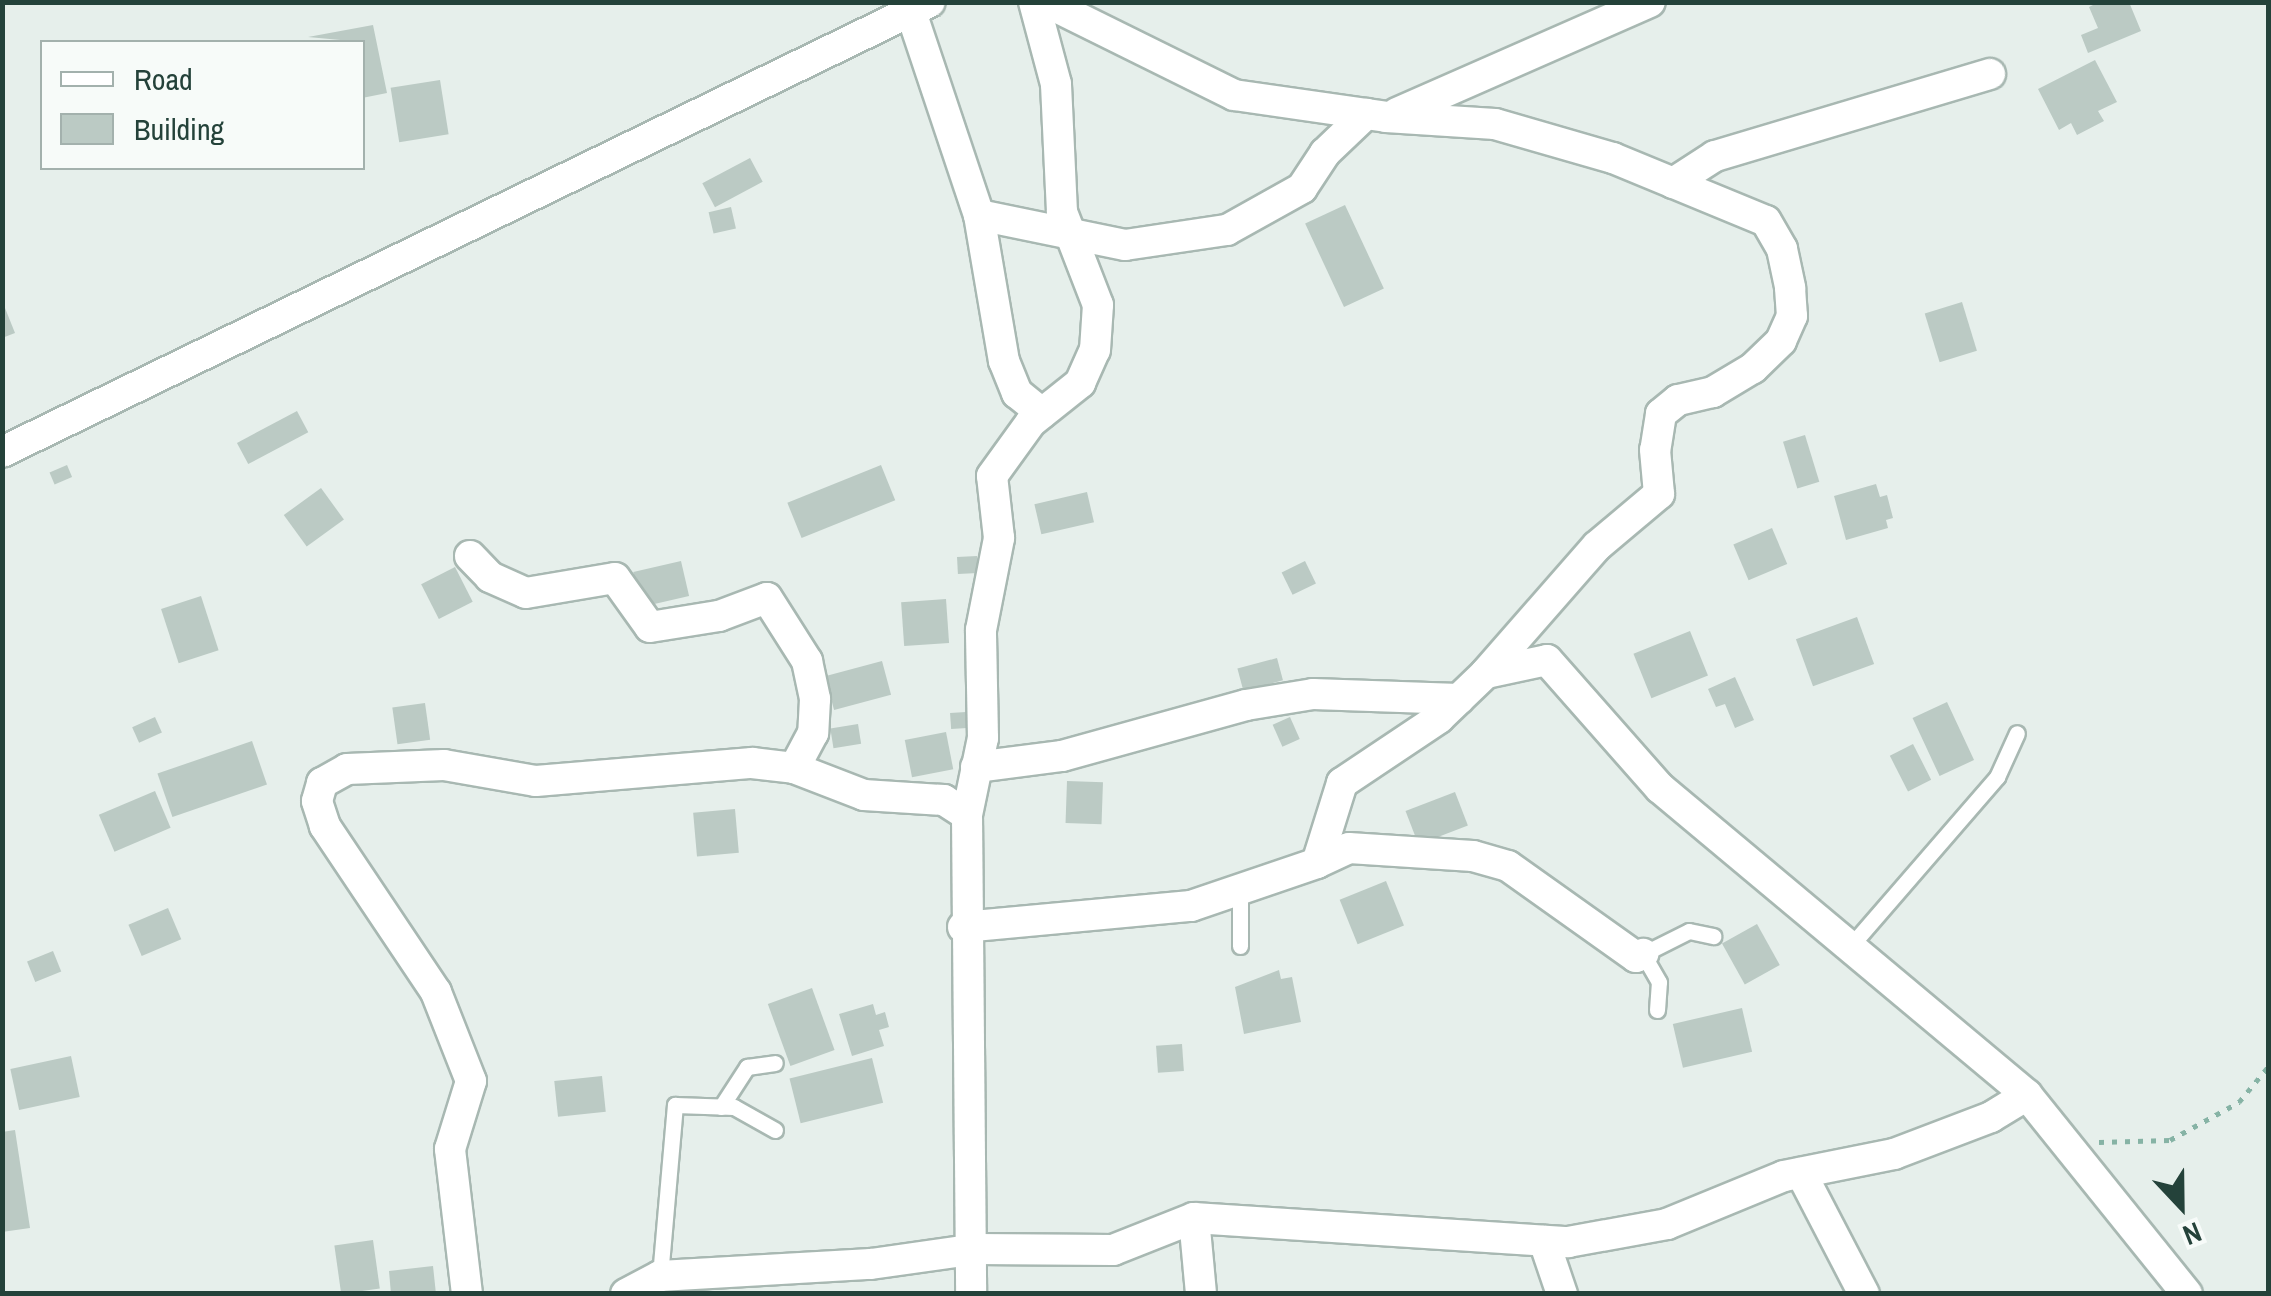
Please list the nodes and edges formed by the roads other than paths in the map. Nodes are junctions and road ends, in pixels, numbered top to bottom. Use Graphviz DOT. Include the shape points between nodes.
graph roads {
  1 [pos="1034,2"];
  2 [pos="1046,2"];
  3 [pos="1650,2"];
  4 [pos="920,7"];
  5 [pos="1990,74"];
  6 [pos="1376,116"];
  7 [pos="1673,183"];
  8 [pos="978,215"];
  9 [pos="1070,232"];
  10 [pos="1042,413"];
  11 [pos="2,452"];
  12 [pos="470,556"];
  13 [pos="1486,673"];
  14 [pos="1460,699"];
  15 [pos="2017,733"];
  16 [pos="976,767"];
  17 [pos="794,768"];
  18 [pos="966,814"];
  19 [pos="1318,863"];
  20 [pos="1240,890"];
  21 [pos="964,927"];
  22 [pos="1713,936"];
  23 [pos="1240,946"];
  24 [pos="1848,949"];
  25 [pos="1644,954"];
  26 [pos="1657,1010"];
  27 [pos="775,1063"];
  28 [pos="2027,1095"];
  29 [pos="721,1107"];
  30 [pos="775,1130"];
  31 [pos="1801,1173"];
  32 [pos="1194,1218"];
  33 [pos="1544,1240"];
  34 [pos="969,1250"];
  35 [pos="660,1276"];
  36 [pos="762,1282"];
  37 [pos="468,1294"];
  38 [pos="626,1294"];
  39 [pos="971,1294"];
  40 [pos="1201,1294"];
  41 [pos="1562,1294"];
  42 [pos="1864,1294"];
  43 [pos="2187,1294"];
  1 -- 9 [label="street" via="1056,84 1056,154"];
  2 -- 6 [label="street" via="1234,95"];
  3 -- 6 [label="street"];
  4 -- 8 [label="street"];
  4 -- 11 [label="street"];
  5 -- 7 [label="street" via="1715,156"];
  6 -- 7 [label="street" via="1495,124 1614,158"];
  6 -- 9 [label="street" via="1325,154 1302,188 1269,212 1226,230 1125,246"];
  7 -- 13 [label="street" via="1766,221 1782,249 1792,316 1781,341 1752,368 1661,414 1659,494 1597,546"];
  8 -- 9 [label="street"];
  8 -- 10 [label="street" via="1004,361 1017,392"];
  9 -- 10 [label="street" via="1098,305 1095,350 1080,383"];
  10 -- 16 [label="street" via="992,476 999,538 981,630"];
  12 -- 17 [label="street" via="490,576 526,592 615,578 650,627 718,616 767,598 807,662 815,700 813,732"];
  13 -- 14 [label="street"];
  13 -- 24 [label="street" via="1547,660 1660,788"];
  14 -- 16 [label="street" via="1314,694 1246,705 1062,756"];
  14 -- 19 [label="street" via="1342,783"];
  15 -- 24 [label="lane" via="1997,777"];
  16 -- 18 [label="street"];
  17 -- 18 [label="street" via="864,795 944,800"];
  17 -- 37 [label="street" via="752,763 536,781 398,764 347,769 322,783 317,801 326,826 436,992 472,1082 450,1149"];
  18 -- 21 [label="street"];
  19 -- 20 [label="street"];
  19 -- 25 [label="street" via="1349,848 1473,856 1508,866 1636,957"];
  20 -- 21 [label="street" via="1191,906"];
  20 -- 23 [label="lane"];
  21 -- 34 [label="street"];
  22 -- 25 [label="lane" via="1689,931"];
  24 -- 28 [label="street"];
  25 -- 26 [label="lane" via="1659,982"];
  27 -- 29 [label="lane" via="747,1067"];
  28 -- 31 [label="street" via="1991,1117 1894,1154"];
  28 -- 43 [label="street"];
  29 -- 30 [label="lane"];
  29 -- 35 [label="lane" via="675,1105"];
  31 -- 33 [label="street" via="1668,1224"];
  31 -- 42 [label="street"];
  32 -- 33 [label="street"];
  32 -- 34 [label="street" via="1113,1250"];
  32 -- 40 [label="street"];
  33 -- 41 [label="street"];
  34 -- 36 [label="street"];
  34 -- 39 [label="street"];
  35 -- 36 [label="street"];
  35 -- 38 [label="street"];
}
